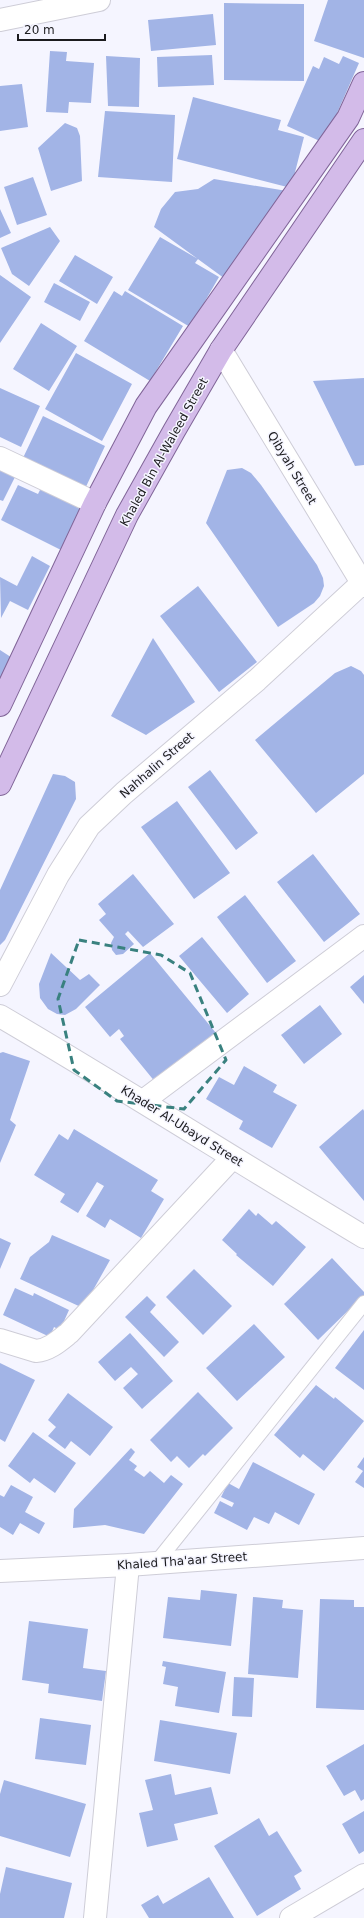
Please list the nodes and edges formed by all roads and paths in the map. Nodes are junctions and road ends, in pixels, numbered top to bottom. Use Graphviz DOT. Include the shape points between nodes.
graph roads {
  1 [pos="99,0"];
  2 [pos="0,20"];
  3 [pos="364,84"];
  4 [pos="364,140"];
  5 [pos="221,350"];
  6 [pos="0,458"];
  7 [pos="95,504"];
  8 [pos="363,584"];
  9 [pos="0,705"];
  10 [pos="0,784"];
  11 [pos="364,936"];
  12 [pos="0,985"];
  13 [pos="0,1016"];
  14 [pos="143,1101"];
  15 [pos="232,1158"];
  16 [pos="364,1237"];
  17 [pos="364,1303"];
  18 [pos="0,1340"];
  19 [pos="364,1548"];
  20 [pos="156,1563"];
  21 [pos="128,1565"];
  22 [pos="0,1571"];
  23 [pos="364,1875"];
  24 [pos="95,1918"];
  25 [pos="291,1918"];
  1 -- 2 [label="street"];
  3 -- 7 [label="main road" via="348,118 146,406"];
  4 -- 5 [label="main road, Khaled Bin Al-Waleed Street"];
  5 -- 8 [label="street, Qibyah Street"];
  5 -- 10 [label="main road, Khaled Bin Al-Waleed Street" via="127,515"];
  6 -- 7 [label="street"];
  7 -- 9 [label="main road"];
  8 -- 12 [label="street, Nahhalin Street" via="89,826 58,875"];
  11 -- 14 [label="street"];
  13 -- 14 [label="street, Khader Al-Ubayd Street"];
  14 -- 15 [label="street, Khader Al-Ubayd Street"];
  15 -- 16 [label="street, Khader Al-Ubayd Street"];
  15 -- 18 [label="street" via="69,1333 54,1345 36,1351"];
  17 -- 20 [label="lane"];
  19 -- 20 [label="street, Khaled Tha'aar Street"];
  20 -- 21 [label="street, Khaled Tha'aar Street"];
  21 -- 22 [label="street, Khaled Tha'aar Street"];
  21 -- 24 [label="street"];
  23 -- 25 [label="street"];
}
